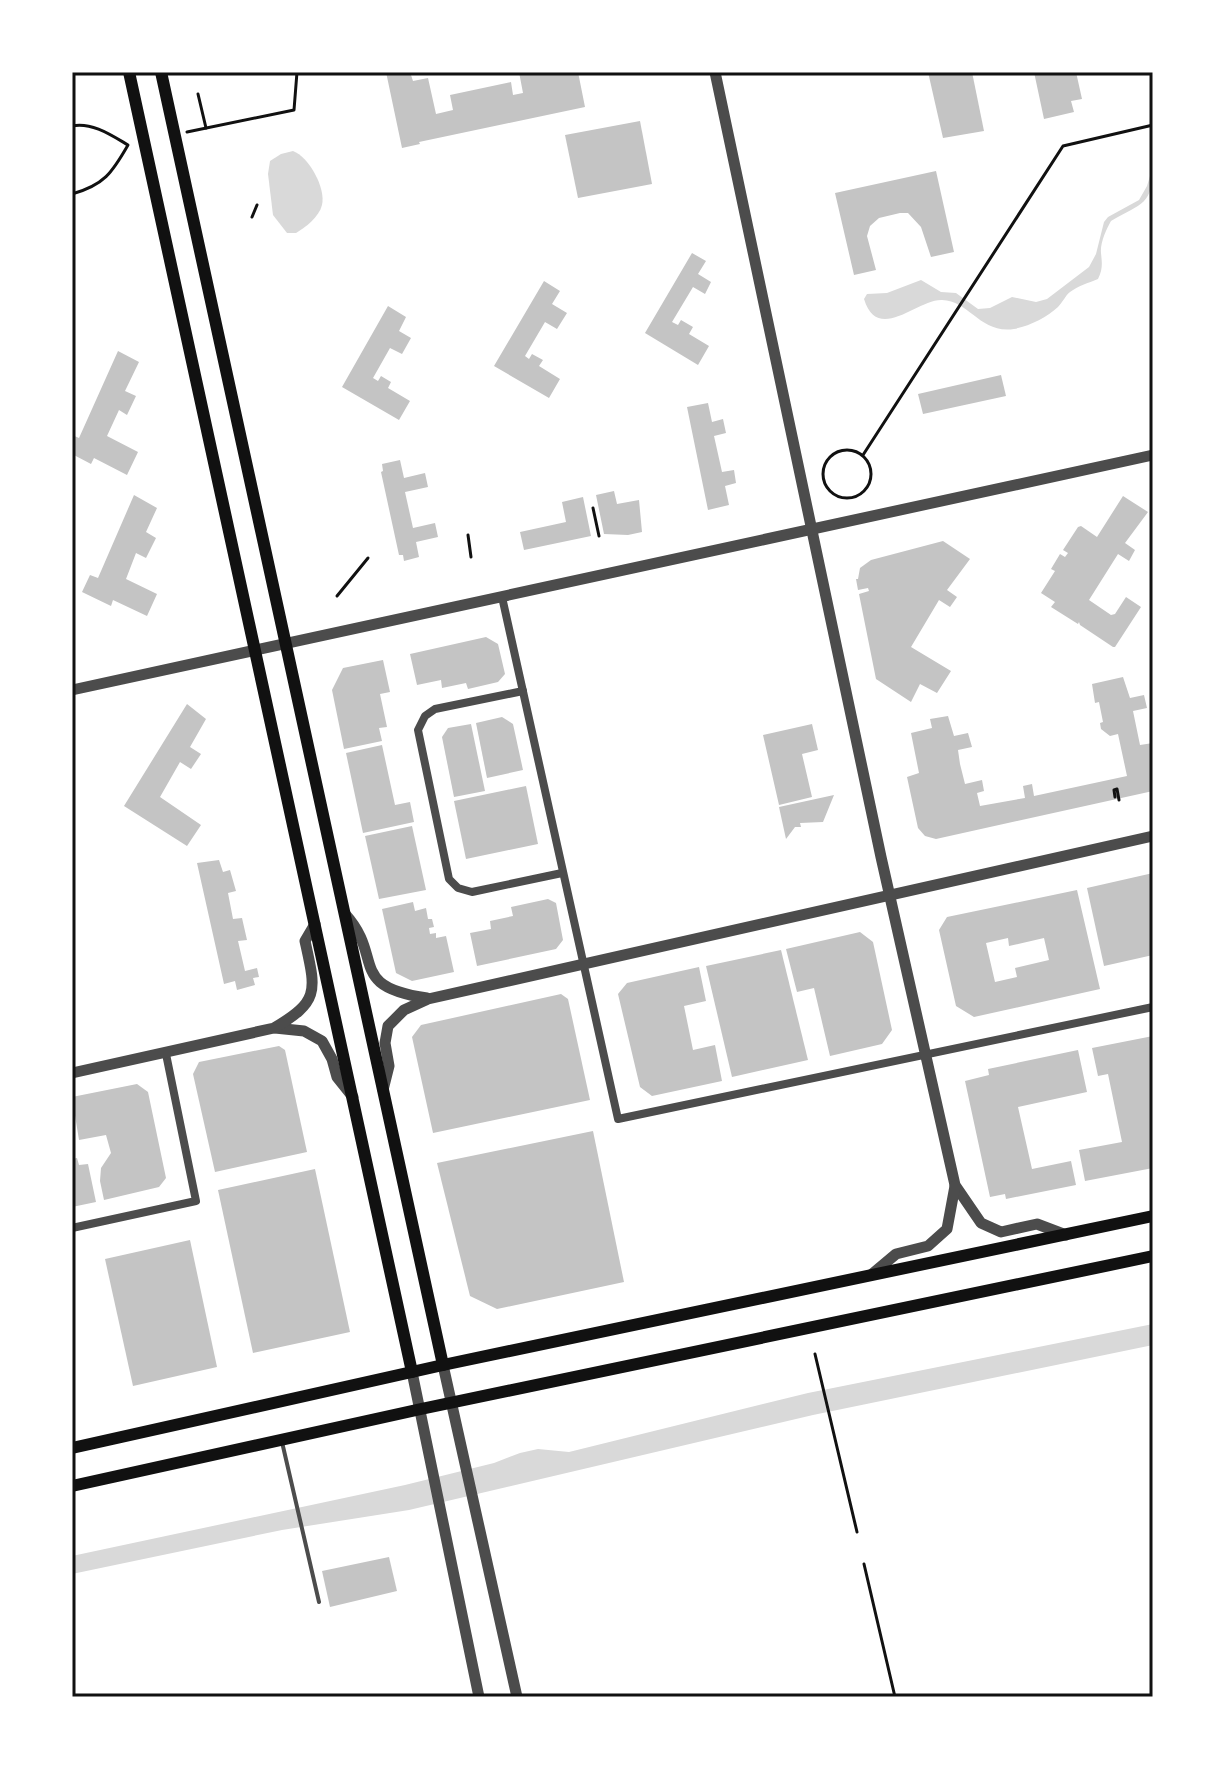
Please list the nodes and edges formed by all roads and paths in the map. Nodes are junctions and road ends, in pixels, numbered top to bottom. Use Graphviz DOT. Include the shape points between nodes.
graph roads {
  1 [pos="129,72"];
  2 [pos="161,72"];
  3 [pos="297,72"];
  4 [pos="715,72"];
  5 [pos="198,94"];
  6 [pos="1153,125"];
  7 [pos="72,126"];
  8 [pos="206,128"];
  9 [pos="175,135"];
  10 [pos="72,194"];
  11 [pos="257,205"];
  12 [pos="252,217"];
  13 [pos="863,455"];
  14 [pos="1153,455"];
  15 [pos="593,508"];
  16 [pos="813,529"];
  17 [pos="468,535"];
  18 [pos="599,536"];
  19 [pos="471,557"];
  20 [pos="368,558"];
  21 [pos="337,596"];
  22 [pos="502,597"];
  23 [pos="285,642"];
  24 [pos="256,649"];
  25 [pos="72,690"];
  26 [pos="523,691"];
  27 [pos="1153,836"];
  28 [pos="562,873"];
  29 [pos="889,894"];
  30 [pos="345,914"];
  31 [pos="315,924"];
  32 [pos="582,962"];
  33 [pos="428,999"];
  34 [pos="1153,1007"];
  35 [pos="274,1028"];
  36 [pos="166,1054"];
  37 [pos="925,1056"];
  38 [pos="72,1073"];
  39 [pos="383,1090"];
  40 [pos="353,1097"];
  41 [pos="955,1185"];
  42 [pos="1153,1216"];
  43 [pos="72,1228"];
  44 [pos="1067,1235"];
  45 [pos="1153,1256"];
  46 [pos="869,1277"];
  47 [pos="815,1354"];
  48 [pos="443,1365"];
  49 [pos="412,1372"];
  50 [pos="453,1403"];
  51 [pos="421,1409"];
  52 [pos="282,1440"];
  53 [pos="72,1448"];
  54 [pos="72,1486"];
  55 [pos="857,1532"];
  56 [pos="864,1564"];
  57 [pos="319,1602"];
  58 [pos="479,1697"];
  59 [pos="517,1697"];
  60 [pos="895,1697"];
  1 -- 24 [label="main road"];
  2 -- 23 [label="main road"];
  3 -- 8 [label="path" via="294,110"];
  4 -- 16 [label="street"];
  5 -- 8 [label="path"];
  6 -- 13 [label="path" via="1063,146"];
  7 -- 10 [label="path" via="104,131 128,145 94,188"];
  8 -- 9 [label="path"];
  11 -- 12 [label="path"];
  13 -- 13 [label="path" via="843,449 829,457 823,480 832,493 855,497 867,487 871,472"];
  14 -- 16 [label="street"];
  15 -- 18 [label="path"];
  16 -- 22 [label="street"];
  16 -- 29 [label="street"];
  17 -- 19 [label="path"];
  20 -- 21 [label="path"];
  22 -- 23 [label="street"];
  22 -- 26 [label="street"];
  23 -- 24 [label="street"];
  23 -- 30 [label="main road"];
  24 -- 25 [label="street"];
  24 -- 31 [label="main road"];
  26 -- 28 [label="street"];
  26 -- 28 [label="street" via="435,709 418,730 449,879 472,892"];
  27 -- 29 [label="street"];
  28 -- 32 [label="street"];
  29 -- 32 [label="street"];
  29 -- 37 [label="street"];
  30 -- 33 [label="street" via="359,929 375,979 397,994"];
  30 -- 39 [label="main road"];
  31 -- 35 [label="street" via="305,941 313,977 311,999 300,1013"];
  31 -- 40 [label="main road"];
  32 -- 33 [label="street"];
  32 -- 37 [label="street" via="618,1119"];
  33 -- 39 [label="street" via="404,1010 388,1026 389,1066"];
  34 -- 37 [label="street"];
  35 -- 36 [label="street"];
  35 -- 40 [label="street" via="304,1031 322,1041 337,1077"];
  36 -- 38 [label="street"];
  36 -- 43 [label="street" via="196,1201"];
  37 -- 41 [label="street"];
  39 -- 48 [label="main road"];
  40 -- 49 [label="main road"];
  41 -- 44 [label="street" via="972,1213 991,1228 1001,1232 1037,1224"];
  41 -- 46 [label="street" via="947,1229 928,1246 896,1254"];
  42 -- 44 [label="main road"];
  44 -- 46 [label="main road"];
  45 -- 50 [label="main road"];
  46 -- 48 [label="main road"];
  47 -- 55 [label="path"];
  48 -- 49 [label="main road"];
  48 -- 50 [label="street"];
  49 -- 51 [label="street"];
  49 -- 53 [label="main road"];
  50 -- 51 [label="main road"];
  50 -- 59 [label="street"];
  51 -- 52 [label="main road"];
  51 -- 58 [label="street"];
  52 -- 54 [label="main road"];
  52 -- 57 [label="lane"];
  56 -- 60 [label="path"];
}
